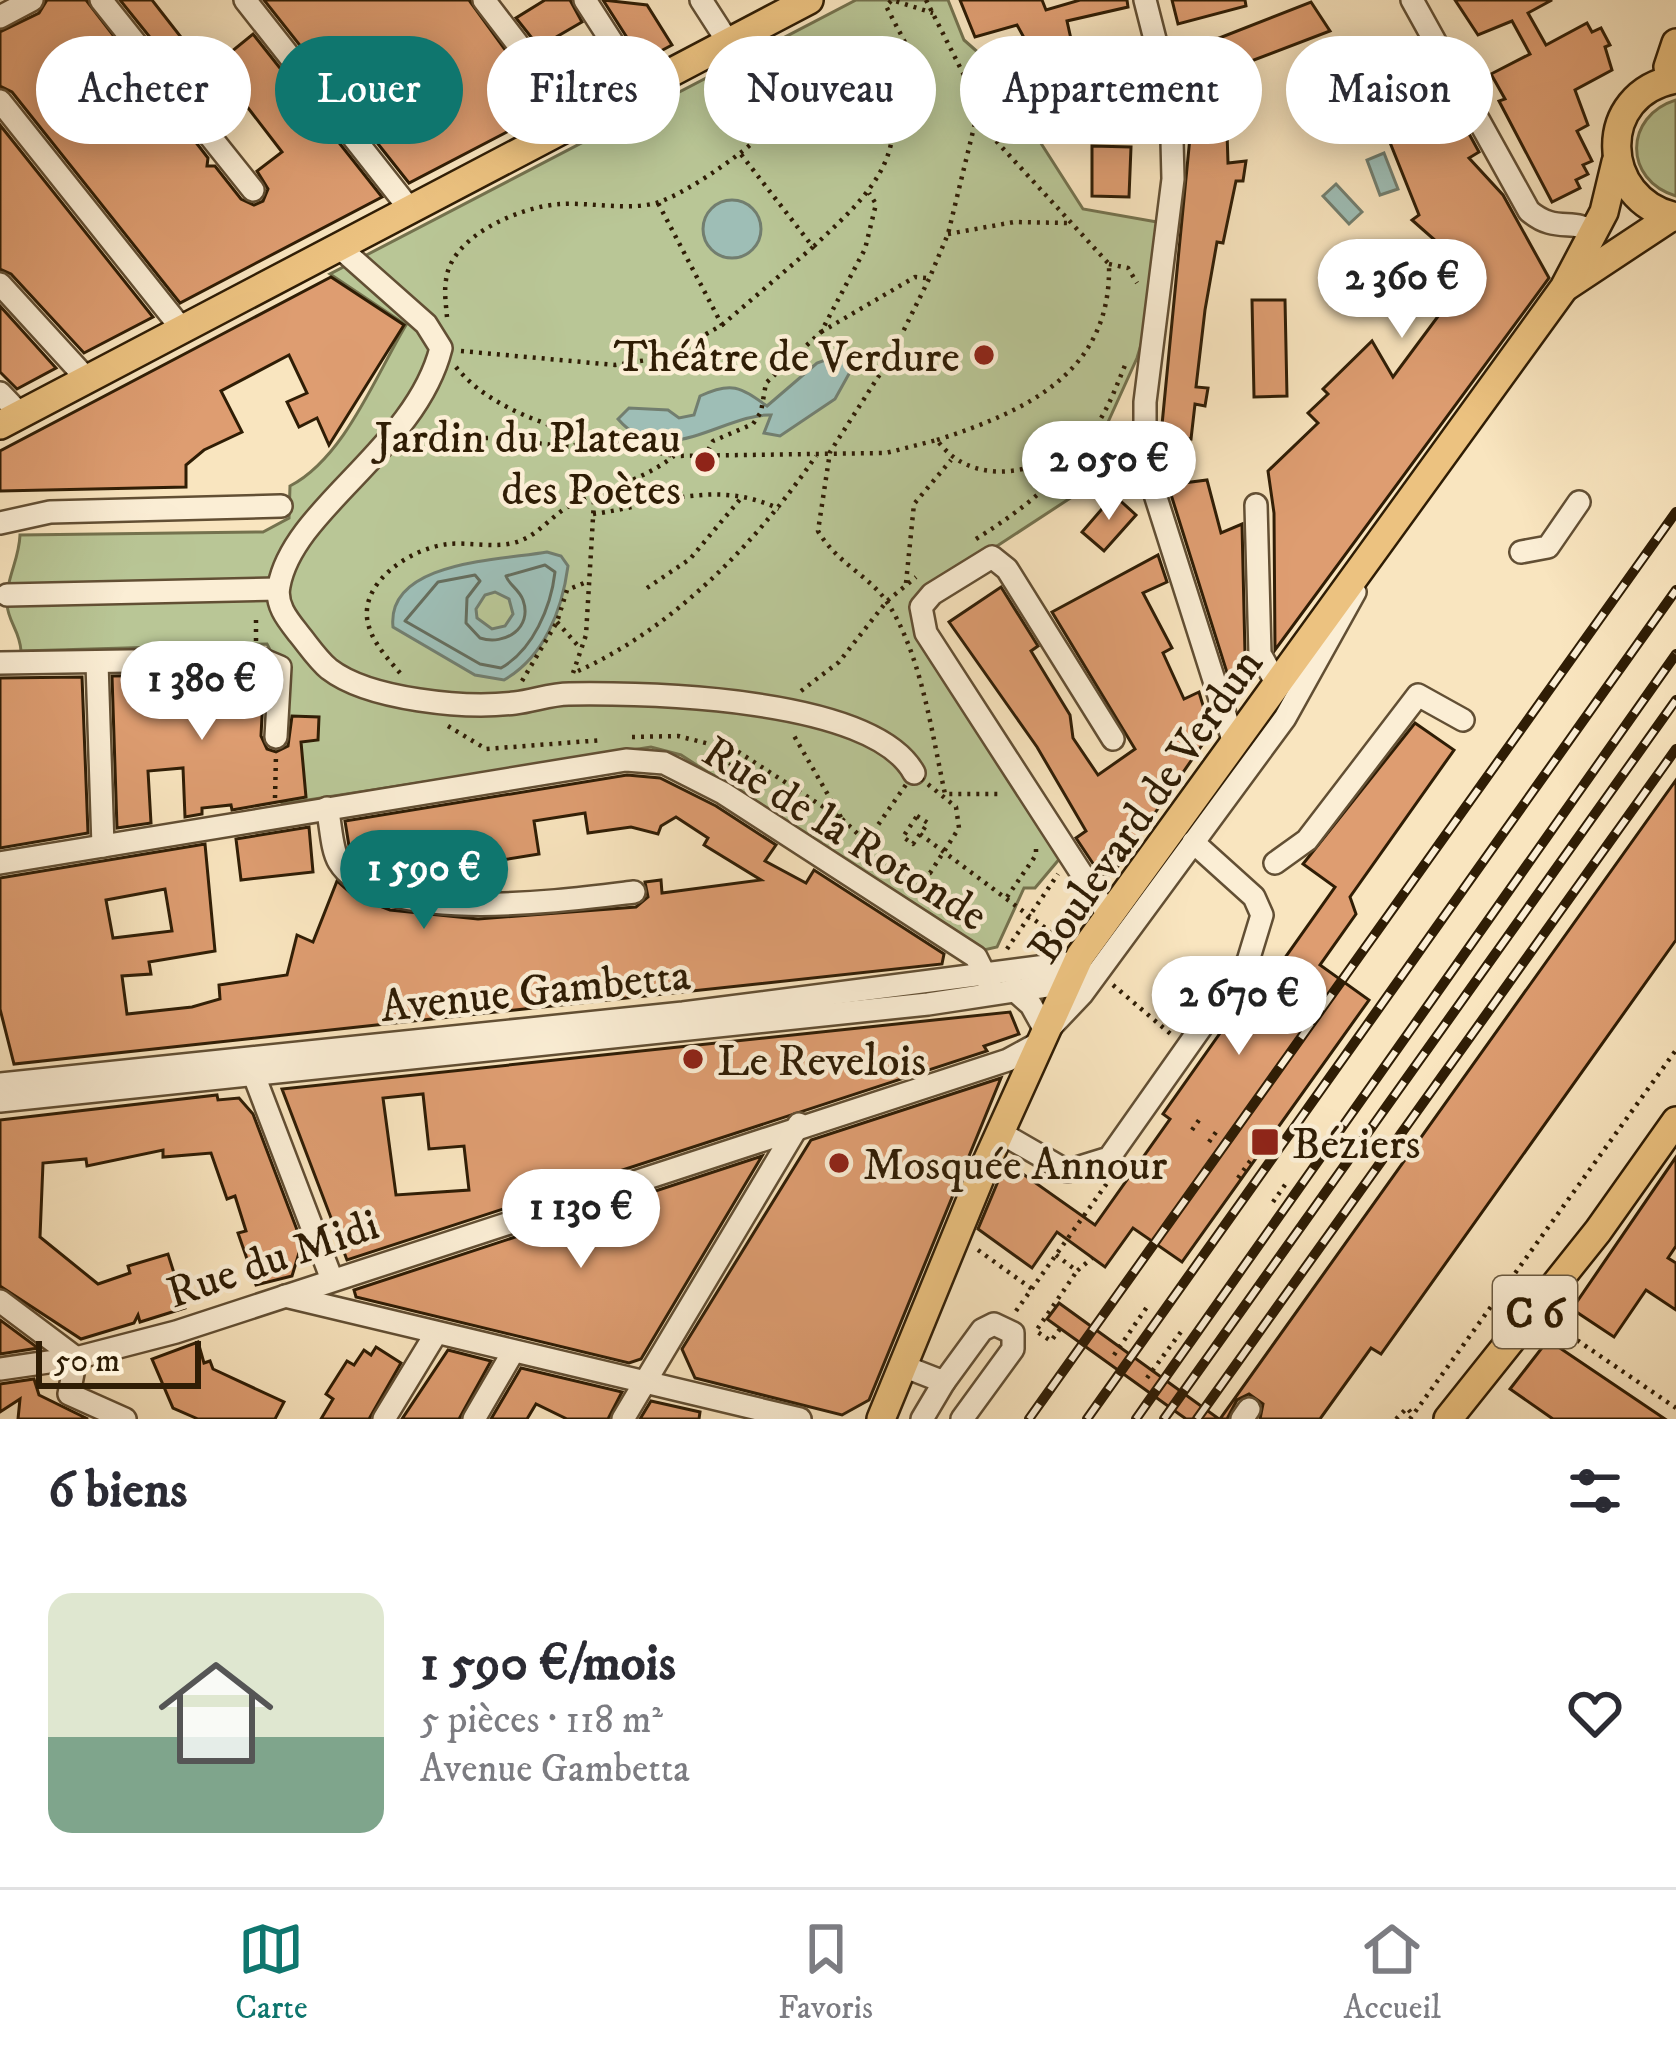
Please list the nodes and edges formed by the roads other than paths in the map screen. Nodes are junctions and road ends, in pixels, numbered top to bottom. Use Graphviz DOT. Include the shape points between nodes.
graph roads {
  1 [pos="32,0"];
  2 [pos="101,0"];
  3 [pos="245,0"];
  4 [pos="484,0"];
  5 [pos="585,0"];
  6 [pos="701,0"];
  7 [pos="1145,0"];
  8 [pos="1412,0"];
  9 [pos="796,3"];
  10 [pos="0,16"];
  11 [pos="512,36"];
  12 [pos="608,36"];
  13 [pos="724,36"];
  14 [pos="738,36"];
  15 [pos="1670,66"];
  16 [pos="0,100"];
  17 [pos="530,144"];
  18 [pos="1616,162"];
  19 [pos="254,190"];
  20 [pos="409,208"];
  21 [pos="1673,217"];
  22 [pos="1595,233"];
  23 [pos="339,247"];
  24 [pos="0,284"];
  25 [pos="1564,288"];
  26 [pos="182,329"];
  27 [pos="86,378"];
  28 [pos="0,393"];
  29 [pos="10,420"];
  30 [pos="1579,502"];
  31 [pos="1256,505"];
  32 [pos="281,506"];
  33 [pos="0,523"];
  34 [pos="1375,550"];
  35 [pos="1521,552"];
  36 [pos="278,589"];
  37 [pos="7,595"];
  38 [pos="0,663"];
  39 [pos="98,663"];
  40 [pos="1277,685"];
  41 [pos="1463,720"];
  42 [pos="276,737"];
  43 [pos="1113,739"];
  44 [pos="1234,743"];
  45 [pos="914,773"];
  46 [pos="327,808"];
  47 [pos="1193,842"];
  48 [pos="103,846"];
  49 [pos="0,863"];
  50 [pos="1274,863"];
  51 [pos="634,892"];
  52 [pos="1109,916"];
  53 [pos="1072,973"];
  54 [pos="993,978"];
  55 [pos="1044,1037"];
  56 [pos="252,1068"];
  57 [pos="2,1088"];
  58 [pos="1676,1121"];
  59 [pos="799,1124"];
  60 [pos="1001,1132"];
  61 [pos="331,1277"];
  62 [pos="285,1295"];
  63 [pos="0,1301"];
  64 [pos="435,1334"];
  65 [pos="513,1352"];
  66 [pos="76,1358"];
  67 [pos="903,1366"];
  68 [pos="0,1369"];
  69 [pos="944,1382"];
  70 [pos="645,1383"];
  71 [pos="125,1419"];
  72 [pos="384,1419"];
  73 [pos="474,1419"];
  74 [pos="623,1419"];
  75 [pos="800,1419"];
  76 [pos="881,1419"];
  77 [pos="922,1419"];
  78 [pos="962,1419"];
  79 [pos="1448,1419"];
  1 -- 10 [label="street"];
  2 -- 19 [label="street"];
  3 -- 20 [label="street"];
  4 -- 11 [label="street"];
  5 -- 12 [label="street"];
  6 -- 13 [label="street"];
  7 -- 44 [label="street" via="1171,102 1173,179 1145,463"];
  8 -- 22 [label="street" via="1529,212 1546,225"];
  9 -- 14 [label="main road"];
  15 -- 18 [label="main road, Boulevard de Verdun" via="1622,117"];
  16 -- 26 [label="street"];
  17 -- 20 [label="main road"];
  18 -- 21 [label="main road" via="1626,187"];
  18 -- 22 [label="main road, Boulevard de Verdun"];
  20 -- 23 [label="main road"];
  21 -- 25 [label="main road, Boulevard de Verdun"];
  22 -- 25 [label="main road, Boulevard de Verdun"];
  23 -- 26 [label="main road"];
  23 -- 36 [label="street" via="426,324 441,348 432,384 290,557"];
  24 -- 27 [label="street"];
  25 -- 34 [label="main road, Boulevard de Verdun"];
  26 -- 27 [label="main road"];
  27 -- 29 [label="main road"];
  28 -- 29 [label="street"];
  30 -- 35 [label="street" via="1548,547"];
  31 -- 40 [label="street" via="1260,654"];
  32 -- 33 [label="street" via="50,512"];
  34 -- 40 [label="main road, Boulevard de Verdun"];
  34 -- 47 [label="street" via="1286,718"];
  36 -- 37 [label="street"];
  36 -- 45 [label="street" via="283,614 331,670 424,702 514,703 561,694 774,707 875,737"];
  38 -- 39 [label="street"];
  39 -- 42 [label="street" via="261,658 280,667"];
  39 -- 48 [label="street"];
  40 -- 44 [label="main road, Boulevard de Verdun"];
  41 -- 50 [label="street" via="1418,695 1307,840"];
  43 -- 52 [label="street" via="992,557 921,607 926,633"];
  44 -- 52 [label="main road, Boulevard de Verdun"];
  46 -- 48 [label="street, Rue de la Rotonde"];
  46 -- 51 [label="street" via="338,861 398,897 531,905"];
  46 -- 54 [label="street, Rue de la Rotonde" via="626,760 664,764 723,793"];
  47 -- 55 [label="street"];
  47 -- 60 [label="street" via="1244,885 1262,915 1248,962 1109,1158 1067,1172"];
  48 -- 49 [label="street, Rue de la Rotonde"];
  52 -- 53 [label="main road, Boulevard de Verdun"];
  53 -- 54 [label="street, Avenue Gambetta"];
  53 -- 55 [label="main road, Boulevard de Verdun"];
  54 -- 55 [label="street" via="1031,1005"];
  54 -- 56 [label="street, Avenue Gambetta" via="928,1004 684,1021"];
  55 -- 59 [label="street, Rue du Midi" via="1008,1060"];
  55 -- 60 [label="main road, Boulevard de Verdun"];
  56 -- 57 [label="street, Avenue Gambetta"];
  56 -- 61 [label="street"];
  58 -- 79 [label="main road, C 6"];
  59 -- 61 [label="street, Rue du Midi"];
  59 -- 70 [label="street"];
  60 -- 67 [label="main road, Boulevard de Verdun"];
  61 -- 62 [label="street, Rue du Midi"];
  62 -- 64 [label="street"];
  62 -- 66 [label="street, Rue du Midi"];
  63 -- 66 [label="street"];
  64 -- 65 [label="street"];
  64 -- 72 [label="street"];
  65 -- 70 [label="street"];
  65 -- 73 [label="street"];
  66 -- 68 [label="street, Rue du Midi"];
  66 -- 71 [label="street" via="69,1394"];
  67 -- 69 [label="street"];
  67 -- 76 [label="main road, Boulevard de Verdun"];
  69 -- 77 [label="street"];
  69 -- 78 [label="street" via="982,1330 1005,1325 1013,1333 1012,1349"];
  70 -- 74 [label="street"];
  70 -- 75 [label="street"];
}
